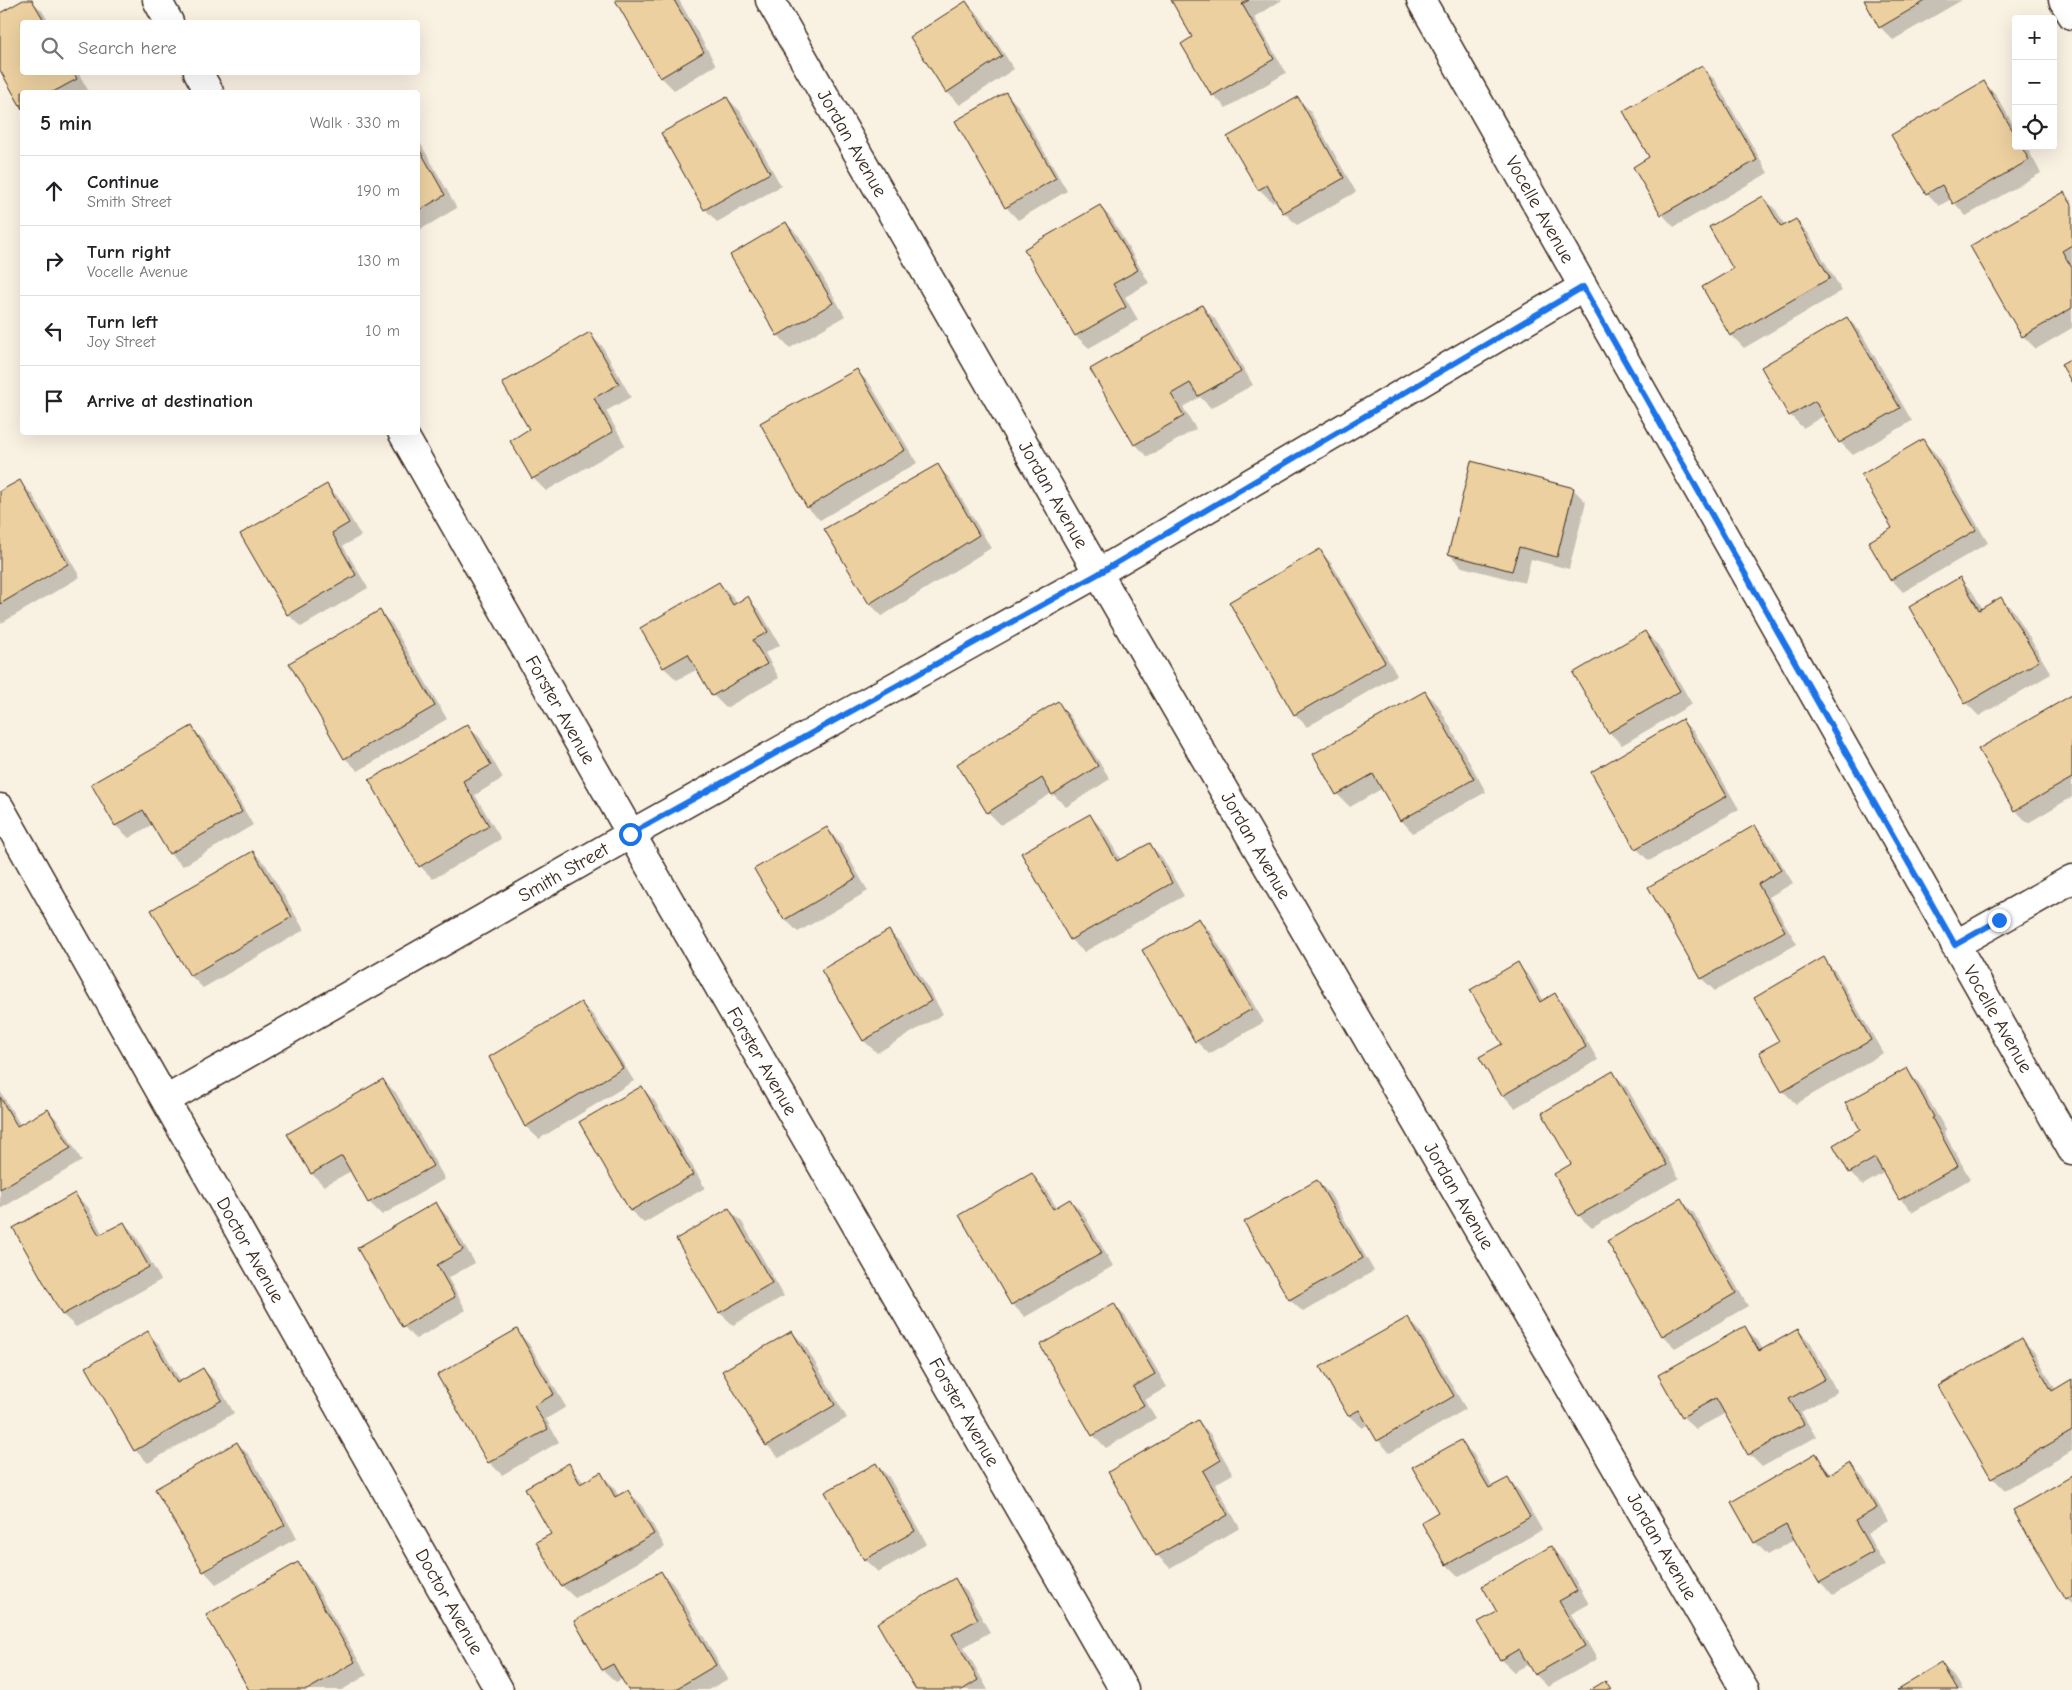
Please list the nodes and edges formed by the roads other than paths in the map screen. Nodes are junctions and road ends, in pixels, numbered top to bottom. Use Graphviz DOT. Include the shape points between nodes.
graph roads {
  1 [pos="157,0"];
  2 [pos="770,0"];
  3 [pos="1421,0"];
  4 [pos="2063,0"];
  5 [pos="2072,15"];
  6 [pos="168,20"];
  7 [pos="200,75"];
  8 [pos="208,90"];
  9 [pos="1583,287"];
  10 [pos="404,435"];
  11 [pos="1098,574"];
  12 [pos="0,808"];
  13 [pos="630,834"];
  14 [pos="2072,879"];
  15 [pos="1955,945"];
  16 [pos="166,1100"];
  17 [pos="2072,1150"];
  18 [pos="499,1690"];
  19 [pos="1124,1690"];
  20 [pos="1745,1690"];
  1 -- 6 [label="street"];
  2 -- 11 [label="street, Jordan Avenue"];
  3 -- 9 [label="street, Vocelle Avenue"];
  4 -- 5 [label="street"];
  7 -- 8 [label="street"];
  9 -- 11 [label="street, Smith Street"];
  9 -- 15 [label="street, Vocelle Avenue"];
  10 -- 13 [label="street, Forster Avenue"];
  11 -- 13 [label="street, Smith Street"];
  11 -- 20 [label="street, Jordan Avenue"];
  12 -- 16 [label="street, Doctor Avenue"];
  13 -- 16 [label="street, Smith Street"];
  13 -- 19 [label="street, Forster Avenue"];
  14 -- 15 [label="street"];
  15 -- 17 [label="street, Vocelle Avenue"];
  16 -- 18 [label="street, Doctor Avenue"];
}
